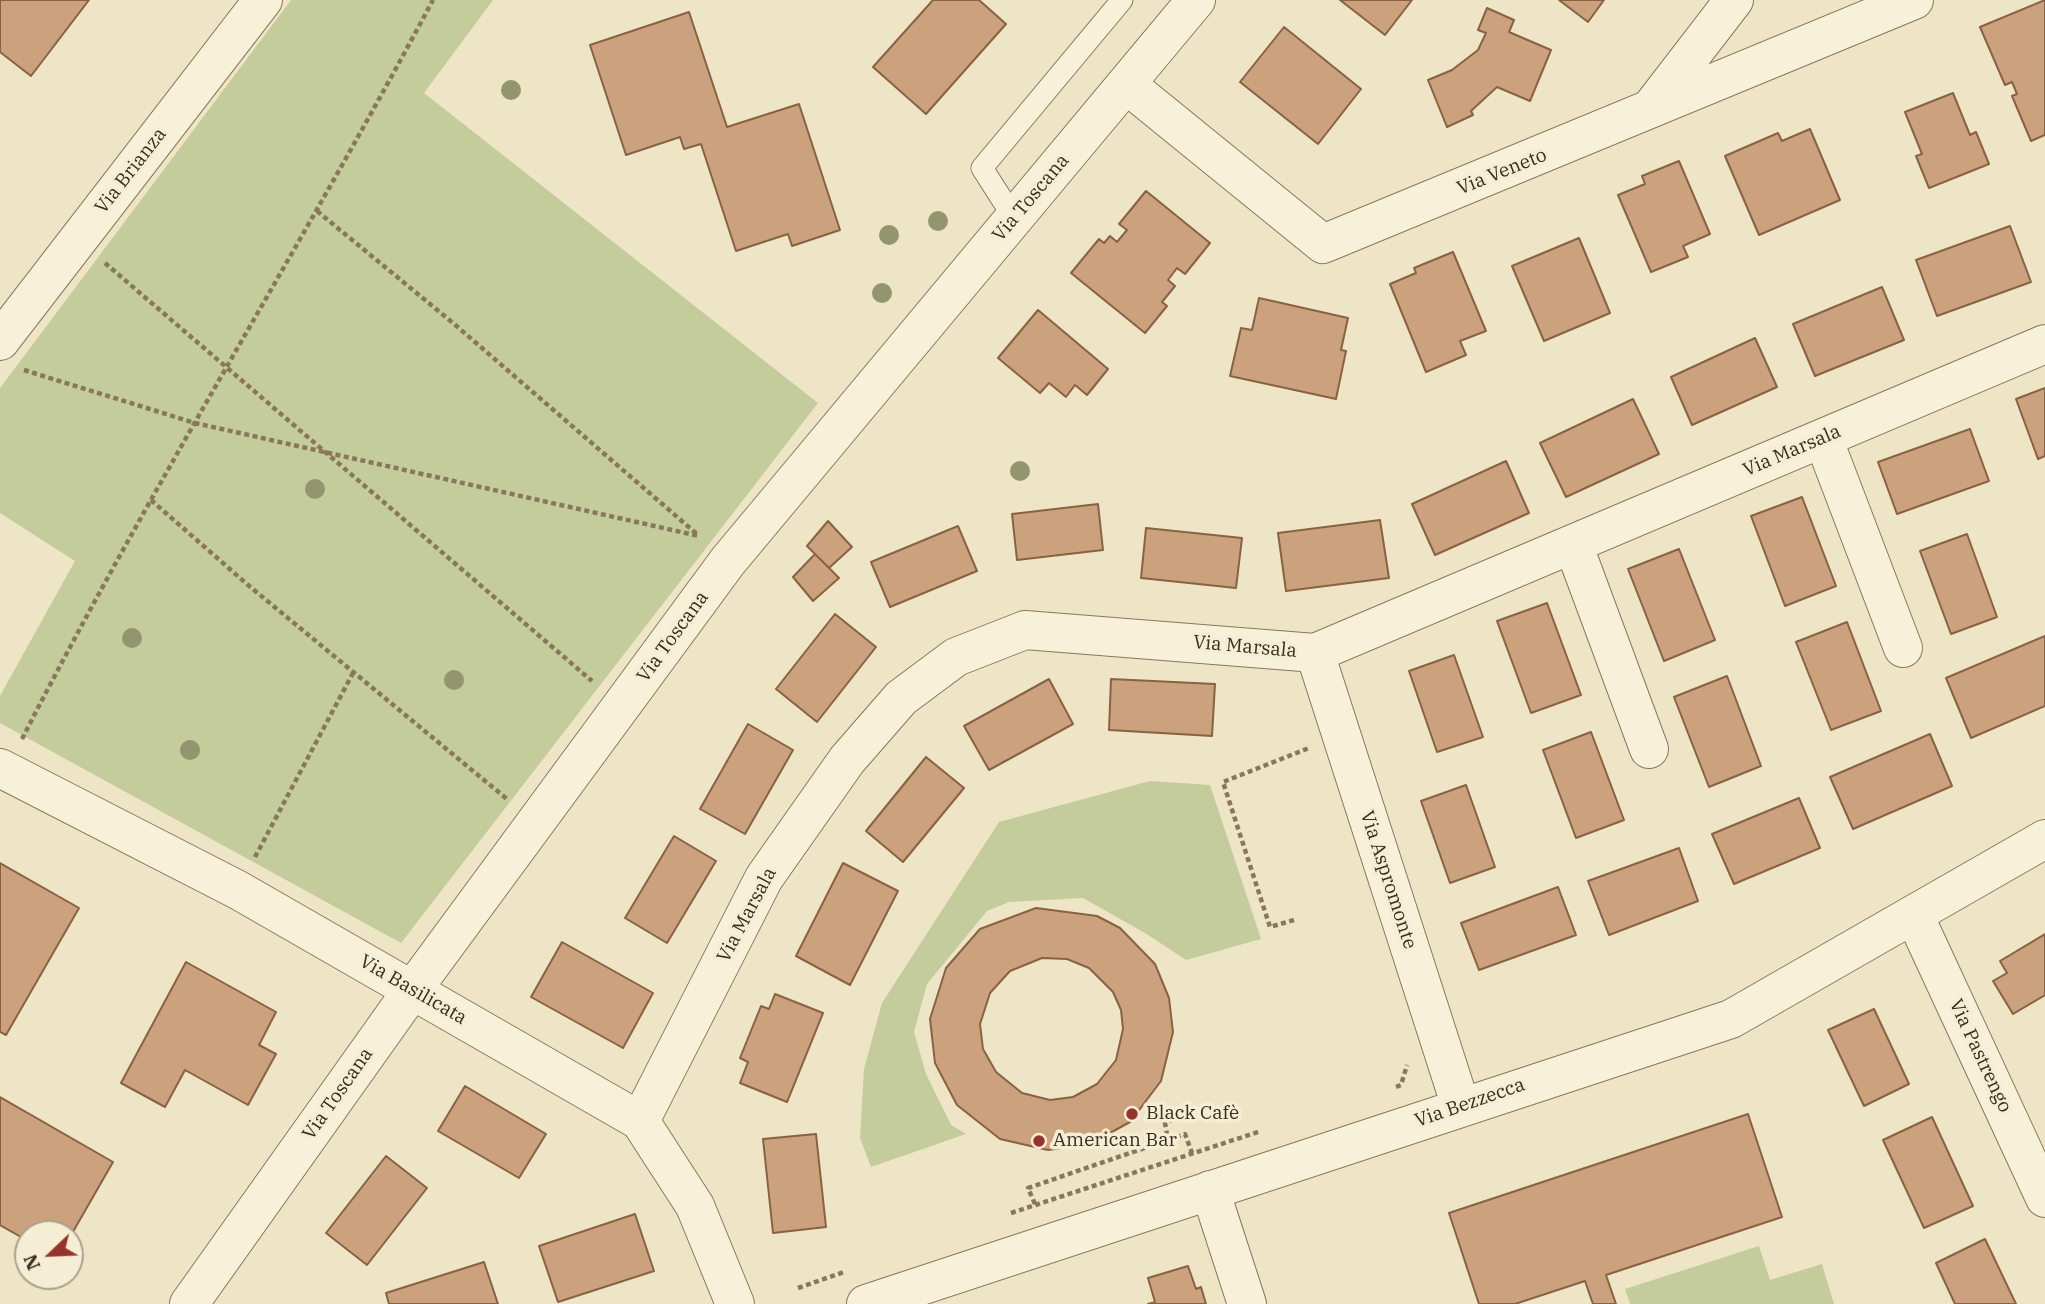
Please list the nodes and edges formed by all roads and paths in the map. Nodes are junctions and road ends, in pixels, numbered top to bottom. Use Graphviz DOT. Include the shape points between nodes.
graph roads {
  1 [pos="263,0"];
  2 [pos="433,0"];
  3 [pos="1122,0"];
  4 [pos="1195,0"];
  5 [pos="1734,0"];
  6 [pos="1914,0"];
  7 [pos="1126,84"];
  8 [pos="1648,112"];
  9 [pos="317,211"];
  10 [pos="1014,218"];
  11 [pos="78,240"];
  12 [pos="2045,344"];
  13 [pos="6,354"];
  14 [pos="227,368"];
  15 [pos="195,423"];
  16 [pos="1823,438"];
  17 [pos="328,455"];
  18 [pos="151,500"];
  19 [pos="699,536"];
  20 [pos="1573,544"];
  21 [pos="728,561"];
  22 [pos="1903,648"];
  23 [pos="1315,653"];
  24 [pos="353,673"];
  25 [pos="622,707"];
  26 [pos="1649,749"];
  27 [pos="1317,757"];
  28 [pos="3,770"];
  29 [pos="536,823"];
  30 [pos="2045,838"];
  31 [pos="238,890"];
  32 [pos="1914,915"];
  33 [pos="1294,920"];
  34 [pos="413,989"];
  35 [pos="1409,1061"];
  36 [pos="1388,1089"];
  37 [pos="1461,1107"];
  38 [pos="1199,1108"];
  39 [pos="640,1121"];
  40 [pos="1271,1128"];
  41 [pos="1168,1140"];
  42 [pos="1192,1153"];
  43 [pos="1210,1190"];
  44 [pos="2044,1192"];
  45 [pos="1035,1205"];
  46 [pos="1010,1214"];
  47 [pos="848,1271"];
  48 [pos="798,1288"];
  49 [pos="189,1304"];
  50 [pos="735,1304"];
  51 [pos="866,1304"];
  52 [pos="1247,1304"];
  1 -- 11 [label="street, Via Brianza"];
  2 -- 9 [label="path"];
  3 -- 10 [label="lane" via="982,168"];
  4 -- 7 [label="street, Via Toscana"];
  5 -- 8 [label="street"];
  6 -- 8 [label="street, Via Veneto"];
  7 -- 8 [label="street, Via Veneto" via="1323,244"];
  7 -- 10 [label="street, Via Toscana"];
  9 -- 14 [label="path"];
  9 -- 19 [label="path"];
  10 -- 21 [label="street, Via Toscana"];
  11 -- 13 [label="street, Via Brianza"];
  11 -- 14 [label="path"];
  12 -- 16 [label="street, Via Marsala"];
  13 -- 15 [label="path"];
  14 -- 15 [label="path"];
  14 -- 17 [label="path"];
  15 -- 17 [label="path"];
  15 -- 18 [label="path"];
  16 -- 20 [label="street, Via Marsala"];
  16 -- 22 [label="street"];
  17 -- 19 [label="path"];
  17 -- 25 [label="path"];
  18 -- 24 [label="path"];
  18 -- 28 [label="path"];
  19 -- 21 [label="path"];
  20 -- 23 [label="street, Via Marsala"];
  20 -- 26 [label="street"];
  21 -- 25 [label="street, Via Toscana"];
  23 -- 37 [label="street, Via Aspromonte"];
  23 -- 39 [label="street, Via Marsala" via="1025,630 956,657 901,698 846,760 772,867"];
  24 -- 29 [label="path"];
  24 -- 31 [label="path"];
  25 -- 29 [label="street, Via Toscana"];
  27 -- 33 [label="path" via="1314,746 1223,782 1270,927"];
  28 -- 31 [label="street, Via Basilicata"];
  29 -- 34 [label="street, Via Toscana"];
  30 -- 32 [label="street, Via Bezzecca"];
  31 -- 34 [label="street, Via Basilicata"];
  32 -- 37 [label="street, Via Bezzecca" via="1731,1018"];
  32 -- 44 [label="street, Via Pastrengo"];
  34 -- 39 [label="street, Via Basilicata"];
  34 -- 49 [label="street, Via Toscana"];
  35 -- 36 [label="path" via="1401,1085"];
  37 -- 43 [label="street, Via Bezzecca"];
  38 -- 41 [label="path" via="1165,1123"];
  39 -- 50 [label="street, Via Basilicata" via="695,1206"];
  40 -- 42 [label="path"];
  41 -- 42 [label="path" via="1185,1134"];
  41 -- 45 [label="path" via="1028,1188"];
  42 -- 45 [label="path"];
  43 -- 51 [label="street, Via Bezzecca"];
  43 -- 52 [label="street"];
  45 -- 46 [label="path"];
  47 -- 48 [label="path"];
}
